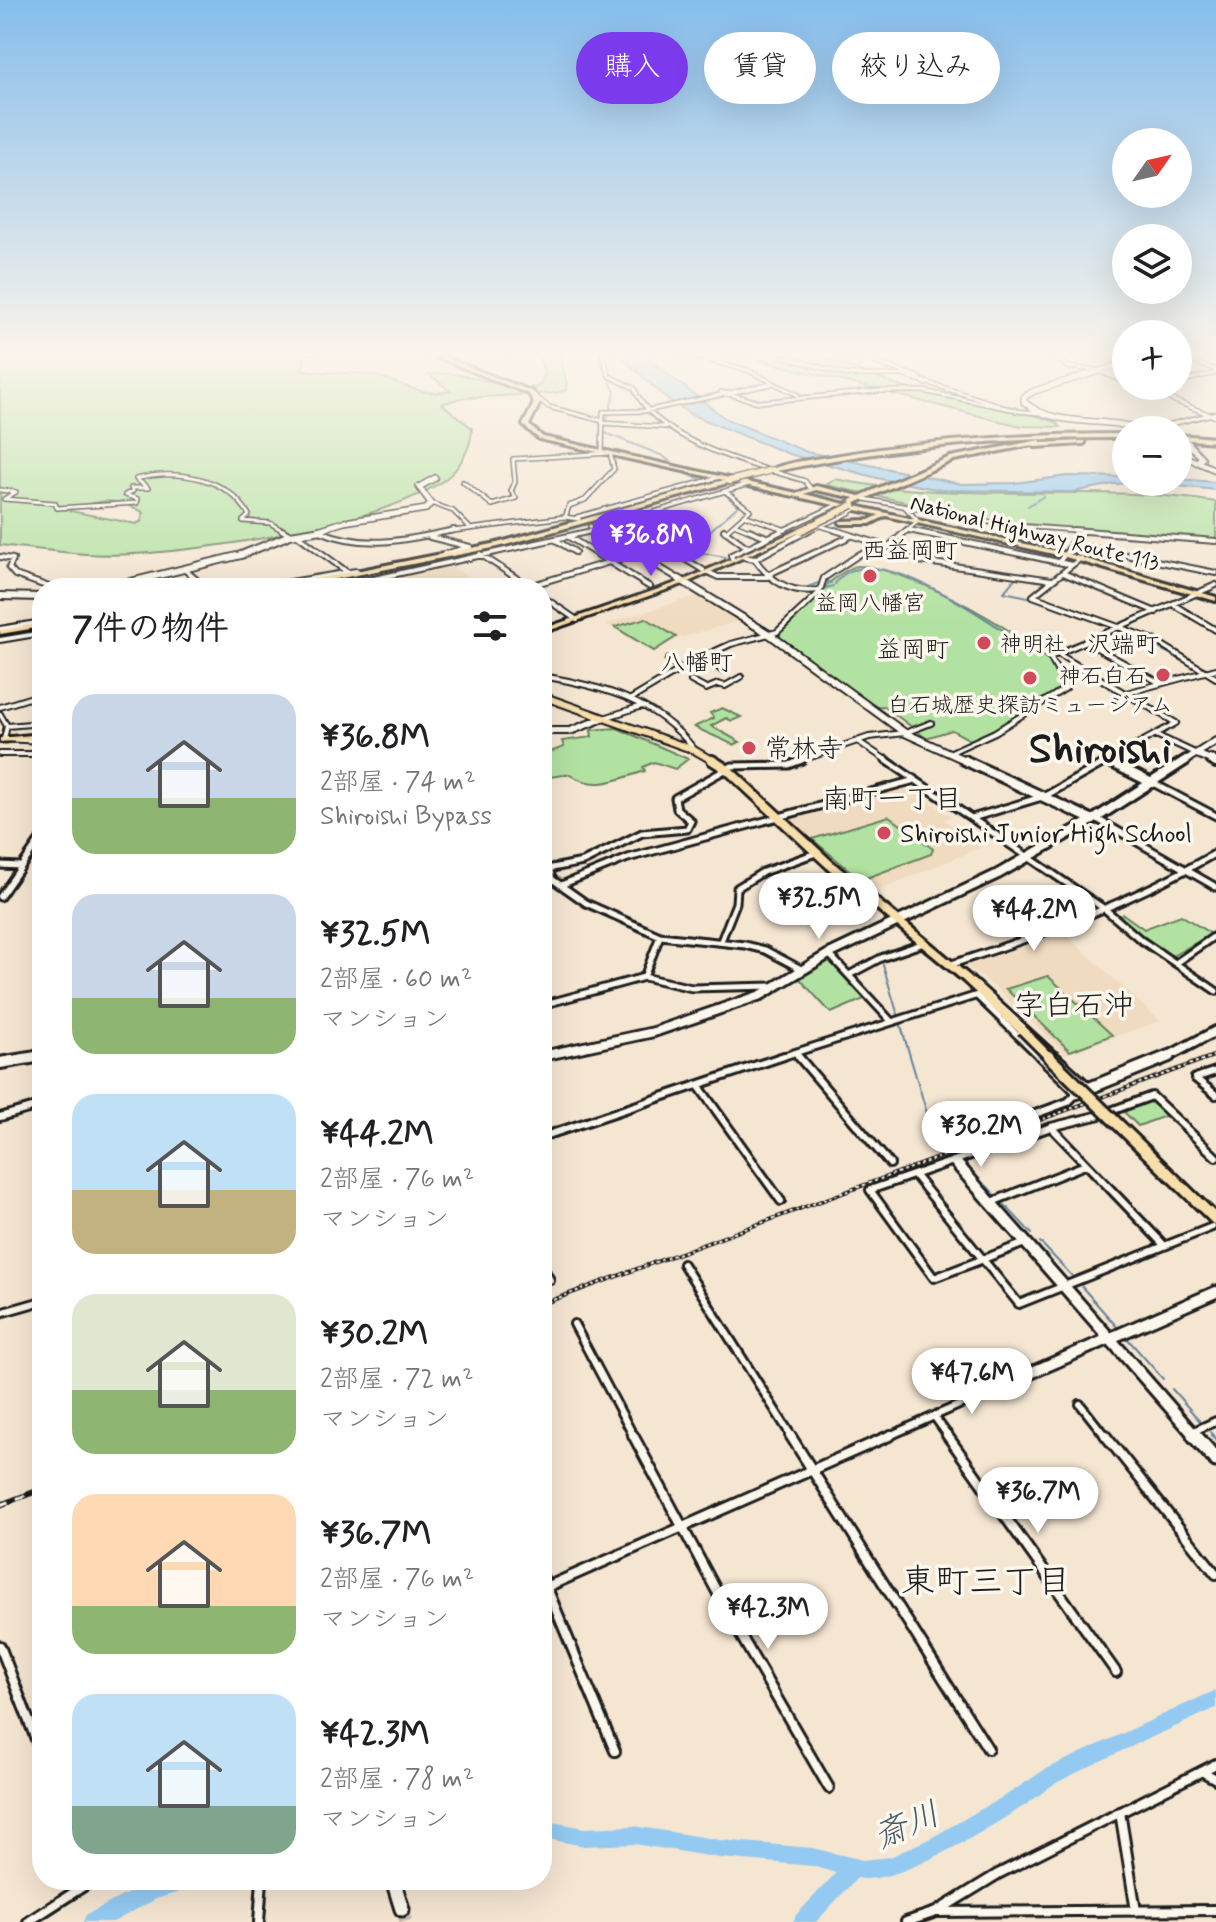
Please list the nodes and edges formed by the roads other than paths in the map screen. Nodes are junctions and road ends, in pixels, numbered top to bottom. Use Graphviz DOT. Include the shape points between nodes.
graph roads {
  1 [pos="565,442"];
  2 [pos="605,442"];
  3 [pos="697,442"];
  4 [pos="978,442"];
  5 [pos="1079,442"];
  6 [pos="1192,442"];
  7 [pos="1216,443"];
  8 [pos="1192,444"];
  9 [pos="1192,448"];
  10 [pos="606,453"];
  11 [pos="965,455"];
  12 [pos="1192,460"];
  13 [pos="1196,462"];
  14 [pos="1216,470"];
  15 [pos="720,477"];
  16 [pos="435,478"];
  17 [pos="463,482"];
  18 [pos="732,482"];
  19 [pos="749,484"];
  20 [pos="811,489"];
  21 [pos="0,490"];
  22 [pos="726,492"];
  23 [pos="798,494"];
  24 [pos="855,502"];
  25 [pos="431,503"];
  26 [pos="905,507"];
  27 [pos="831,508"];
  28 [pos="886,514"];
  29 [pos="566,515"];
  30 [pos="744,515"];
  31 [pos="650,516"];
  32 [pos="918,521"];
  33 [pos="844,522"];
  34 [pos="625,523"];
  35 [pos="733,524"];
  36 [pos="816,525"];
  37 [pos="590,526"];
  38 [pos="469,528"];
  39 [pos="597,530"];
  40 [pos="787,530"];
  41 [pos="798,530"];
  42 [pos="908,530"];
  43 [pos="320,531"];
  44 [pos="1081,532"];
  45 [pos="293,535"];
  46 [pos="425,536"];
  47 [pos="851,536"];
  48 [pos="569,537"];
  49 [pos="769,538"];
  50 [pos="555,540"];
  51 [pos="1216,541"];
  52 [pos="1071,544"];
  53 [pos="663,546"];
  54 [pos="889,547"];
  55 [pos="748,548"];
  56 [pos="575,552"];
  57 [pos="883,552"];
  58 [pos="637,554"];
  59 [pos="1064,554"];
  60 [pos="482,555"];
  61 [pos="0,557"];
  62 [pos="744,557"];
  63 [pos="732,558"];
  64 [pos="1081,558"];
  65 [pos="755,559"];
  66 [pos="609,562"];
  67 [pos="1059,562"];
  68 [pos="1073,565"];
  69 [pos="184,569"];
  70 [pos="706,571"];
  71 [pos="1063,573"];
  72 [pos="1216,573"];
  73 [pos="349,574"];
  74 [pos="767,577"];
  75 [pos="147,578"];
  76 [pos="194,578"];
  77 [pos="322,578"];
  78 [pos="331,578"];
  79 [pos="354,578"];
  80 [pos="379,578"];
  81 [pos="513,578"];
  82 [pos="552,580"];
  83 [pos="682,580"];
  84 [pos="1052,580"];
  85 [pos="32,581"];
  86 [pos="1216,585"];
  87 [pos="650,587"];
  88 [pos="819,592"];
  89 [pos="1200,594"];
  90 [pos="0,596"];
  91 [pos="32,597"];
  92 [pos="1216,599"];
  93 [pos="552,603"];
  94 [pos="1173,605"];
  95 [pos="1156,612"];
  96 [pos="575,618"];
  97 [pos="552,626"];
  98 [pos="1122,628"];
  99 [pos="32,629"];
  100 [pos="1216,630"];
  101 [pos="0,634"];
  102 [pos="769,634"];
  103 [pos="1085,642"];
  104 [pos="1058,654"];
  105 [pos="705,656"];
  106 [pos="668,660"];
  107 [pos="1072,662"];
  108 [pos="1053,666"];
  109 [pos="681,669"];
  110 [pos="1216,669"];
  111 [pos="721,670"];
  112 [pos="1208,671"];
  113 [pos="741,677"];
  114 [pos="552,678"];
  115 [pos="1216,678"];
  116 [pos="691,681"];
  117 [pos="1160,683"];
  118 [pos="1126,693"];
  119 [pos="32,697"];
  120 [pos="631,699"];
  121 [pos="552,700"];
  122 [pos="643,706"];
  123 [pos="0,707"];
  124 [pos="0,714"];
  125 [pos="604,718"];
  126 [pos="931,723"];
  127 [pos="32,724"];
  128 [pos="7,726"];
  129 [pos="552,731"];
  130 [pos="905,733"];
  131 [pos="1155,735"];
  132 [pos="32,739"];
  133 [pos="2,740"];
  134 [pos="859,741"];
  135 [pos="1216,741"];
  136 [pos="694,750"];
  137 [pos="949,753"];
  138 [pos="0,754"];
  139 [pos="32,754"];
  140 [pos="1197,754"];
  141 [pos="1108,761"];
  142 [pos="1216,763"];
  143 [pos="728,770"];
  144 [pos="916,780"];
  145 [pos="1152,783"];
  146 [pos="1045,796"];
  147 [pos="1216,816"];
  148 [pos="778,818"];
  149 [pos="971,818"];
  150 [pos="1094,819"];
  151 [pos="32,851"];
  152 [pos="817,853"];
  153 [pos="1216,853"];
  154 [pos="1028,858"];
  155 [pos="0,865"];
  156 [pos="21,866"];
  157 [pos="552,870"];
  158 [pos="1187,870"];
  159 [pos="552,879"];
  160 [pos="561,885"];
  161 [pos="1216,887"];
  162 [pos="0,897"];
  163 [pos="1106,910"];
  164 [pos="899,922"];
  165 [pos="1216,935"];
  166 [pos="660,936"];
  167 [pos="721,941"];
  168 [pos="924,943"];
  169 [pos="829,954"];
  170 [pos="1177,962"];
  171 [pos="949,965"];
  172 [pos="801,969"];
  173 [pos="849,975"];
  174 [pos="644,977"];
  175 [pos="966,978"];
  176 [pos="780,985"];
  177 [pos="1216,991"];
  178 [pos="980,995"];
  179 [pos="552,1003"];
  180 [pos="893,1019"];
  181 [pos="1216,1031"];
  182 [pos="796,1053"];
  183 [pos="552,1054"];
  184 [pos="32,1058"];
  185 [pos="0,1063"];
  186 [pos="1216,1071"];
  187 [pos="698,1085"];
  188 [pos="1090,1088"];
  189 [pos="1077,1093"];
  190 [pos="1216,1095"];
  191 [pos="32,1108"];
  192 [pos="0,1117"];
  193 [pos="1051,1127"];
  194 [pos="552,1134"];
  195 [pos="954,1144"];
  196 [pos="1216,1157"];
  197 [pos="956,1163"];
  198 [pos="890,1164"];
  199 [pos="1085,1165"];
  200 [pos="916,1177"];
  201 [pos="781,1201"];
  202 [pos="992,1202"];
  203 [pos="1214,1224"];
  204 [pos="1026,1242"];
  205 [pos="1162,1243"];
  206 [pos="984,1260"];
  207 [pos="683,1264"];
  208 [pos="1066,1287"];
  209 [pos="1216,1292"];
  210 [pos="32,1304"];
  211 [pos="0,1313"];
  212 [pos="574,1324"];
  213 [pos="1110,1337"];
  214 [pos="996,1388"];
  215 [pos="1080,1404"];
  216 [pos="934,1416"];
  217 [pos="1216,1421"];
  218 [pos="1193,1432"];
  219 [pos="1216,1460"];
  220 [pos="811,1468"];
  221 [pos="683,1526"];
  222 [pos="1216,1574"];
  223 [pos="552,1584"];
  224 [pos="552,1606"];
  225 [pos="0,1646"];
  226 [pos="1116,1672"];
  227 [pos="32,1729"];
  228 [pos="988,1749"];
  229 [pos="615,1751"];
  230 [pos="1216,1764"];
  231 [pos="1202,1771"];
  232 [pos="1216,1779"];
  233 [pos="829,1788"];
  234 [pos="1120,1812"];
  235 [pos="77,1890"];
  236 [pos="261,1890"];
  237 [pos="396,1890"];
  238 [pos="402,1909"];
  239 [pos="1216,1910"];
  240 [pos="1136,1911"];
  241 [pos="936,1912"];
  242 [pos="28,1922"];
  243 [pos="259,1922"];
  244 [pos="906,1922"];
  1 -- 10 [label="highway, National Highway Route 113"];
  2 -- 10 [label="street"];
  3 -- 20 [label="street" via="732,459 805,481"];
  4 -- 18 [label="highway, bridge" via="903,448"];
  5 -- 11 [label="highway"];
  6 -- 7 [label="highway"];
  7 -- 8 [label="highway"];
  9 -- 13 [label="street" via="1202,458"];
  10 -- 15 [label="highway, National Highway Route 113"];
  10 -- 17 [label="street" via="513,459 511,491 516,498 511,502 492,505"];
  10 -- 29 [label="street" via="614,469 585,500 569,506"];
  11 -- 24 [label="highway"];
  11 -- 24 [label="highway" via="919,469"];
  12 -- 13 [label="street"];
  13 -- 14 [label="street"];
  15 -- 19 [label="highway, National Highway Route 113"];
  15 -- 29 [label="street" via="578,518"];
  16 -- 25 [label="street" via="419,487"];
  18 -- 78 [label="highway" via="498,545"];
  18 -- 79 [label="highway" via="507,547"];
  19 -- 22 [label="street"];
  19 -- 23 [label="highway, National Highway Route 113"];
  20 -- 23 [label="highway"];
  20 -- 24 [label="highway"];
  21 -- 45 [label="street" via="16,492 4,499 55,503 57,508 114,507 137,503 125,495 131,488 148,488 136,479 146,475 196,477 245,505 249,515 243,521 270,523"];
  22 -- 30 [label="street" via="750,510"];
  22 -- 31 [label="street"];
  23 -- 24 [label="highway, National Highway Route 113"];
  24 -- 26 [label="street"];
  24 -- 27 [label="street"];
  24 -- 27 [label="street"];
  24 -- 28 [label="highway, National Highway Route 113"];
  24 -- 33 [label="highway, bridge" via="835,517"];
  24 -- 36 [label="highway, bridge"];
  24 -- 41 [label="highway, bridge"];
  25 -- 38 [label="street" via="453,511"];
  25 -- 43 [label="street" via="412,513 344,522"];
  26 -- 32 [label="street"];
  26 -- 44 [label="street" via="996,524"];
  27 -- 40 [label="street"];
  28 -- 32 [label="highway, National Highway Route 113"];
  28 -- 33 [label="highway" via="870,522"];
  29 -- 38 [label="street" via="539,523"];
  30 -- 35 [label="street"];
  30 -- 40 [label="street"];
  31 -- 34 [label="street"];
  31 -- 53 [label="street" via="689,538"];
  32 -- 42 [label="street"];
  32 -- 59 [label="highway, National Highway Route 113"];
  33 -- 36 [label="highway, bridge"];
  34 -- 39 [label="street"];
  34 -- 53 [label="street"];
  35 -- 49 [label="street"];
  35 -- 55 [label="street" via="723,531"];
  36 -- 41 [label="highway, bridge"];
  36 -- 47 [label="street"];
  36 -- 65 [label="street"];
  37 -- 39 [label="street"];
  38 -- 46 [label="street"];
  39 -- 48 [label="street"];
  39 -- 58 [label="street"];
  40 -- 49 [label="street"];
  41 -- 62 [label="highway"];
  41 -- 63 [label="highway"];
  42 -- 54 [label="street"];
  42 -- 67 [label="street"];
  43 -- 45 [label="street"];
  43 -- 46 [label="street" via="365,543"];
  44 -- 51 [label="street"];
  44 -- 52 [label="street"];
  45 -- 69 [label="street"];
  45 -- 73 [label="street"];
  46 -- 73 [label="street" via="472,548"];
  47 -- 54 [label="street"];
  47 -- 74 [label="street"];
  48 -- 50 [label="street"];
  48 -- 66 [label="street"];
  49 -- 55 [label="street"];
  50 -- 56 [label="street"];
  50 -- 60 [label="street"];
  52 -- 59 [label="street"];
  52 -- 72 [label="street"];
  53 -- 58 [label="street"];
  53 -- 70 [label="street"];
  54 -- 57 [label="street"];
  55 -- 63 [label="street"];
  57 -- 84 [label="street"];
  57 -- 88 [label="street" via="848,559 822,582"];
  58 -- 66 [label="street"];
  58 -- 83 [label="street"];
  59 -- 64 [label="highway, National Highway Route 113"];
  59 -- 67 [label="street"];
  60 -- 80 [label="street"];
  60 -- 81 [label="street"];
  61 -- 85 [label="street" via="13,559 9,568 15,575"];
  62 -- 65 [label="street"];
  62 -- 70 [label="highway"];
  63 -- 70 [label="highway"];
  64 -- 68 [label="street"];
  64 -- 89 [label="highway, National Highway Route 113"];
  65 -- 74 [label="street"];
  66 -- 82 [label="street"];
  66 -- 87 [label="street"];
  67 -- 68 [label="street"];
  68 -- 71 [label="street"];
  69 -- 75 [label="street"];
  69 -- 76 [label="street"];
  70 -- 74 [label="street" via="718,577"];
  70 -- 83 [label="highway"];
  71 -- 84 [label="street"];
  71 -- 95 [label="street"];
  73 -- 77 [label="street"];
  74 -- 88 [label="street" via="798,592"];
  83 -- 96 [label="highway"];
  83 -- 102 [label="street"];
  84 -- 98 [label="street" via="1033,596"];
  86 -- 89 [label="street"];
  88 -- 102 [label="street"];
  89 -- 92 [label="highway, National Highway Route 113"];
  89 -- 94 [label="street"];
  90 -- 91 [label="street"];
  93 -- 96 [label="street"];
  94 -- 95 [label="street"];
  94 -- 100 [label="street"];
  95 -- 98 [label="street"];
  96 -- 97 [label="highway"];
  98 -- 103 [label="street"];
  98 -- 112 [label="street"];
  99 -- 101 [label="highway"];
  102 -- 105 [label="street"];
  102 -- 130 [label="street"];
  103 -- 104 [label="street"];
  103 -- 117 [label="street"];
  104 -- 107 [label="street"];
  104 -- 108 [label="street" via="1049,658"];
  105 -- 109 [label="street"];
  105 -- 111 [label="street"];
  106 -- 109 [label="street"];
  107 -- 108 [label="street"];
  107 -- 118 [label="street"];
  108 -- 137 [label="street" via="1066,688 990,737"];
  109 -- 120 [label="street"];
  110 -- 112 [label="street"];
  112 -- 115 [label="street"];
  112 -- 117 [label="street"];
  113 -- 116 [label="street" via="706,689"];
  114 -- 120 [label="street" via="602,687"];
  117 -- 118 [label="street"];
  118 -- 131 [label="street" via="1176,723"];
  119 -- 123 [label="street"];
  120 -- 122 [label="street"];
  121 -- 125 [label="main road"];
  122 -- 125 [label="street"];
  122 -- 136 [label="street" via="666,718"];
  124 -- 128 [label="street"];
  125 -- 129 [label="street"];
  125 -- 136 [label="main road"];
  126 -- 130 [label="street"];
  127 -- 128 [label="street"];
  128 -- 133 [label="street"];
  130 -- 134 [label="street"];
  130 -- 137 [label="street"];
  131 -- 140 [label="street"];
  131 -- 141 [label="street"];
  132 -- 133 [label="highway"];
  134 -- 143 [label="street" via="789,765 744,764"];
  134 -- 144 [label="street"];
  135 -- 140 [label="street"];
  136 -- 143 [label="main road"];
  137 -- 146 [label="street"];
  138 -- 139 [label="street"];
  140 -- 142 [label="street"];
  140 -- 145 [label="street"];
  141 -- 145 [label="street"];
  141 -- 146 [label="street"];
  143 -- 148 [label="main road"];
  143 -- 157 [label="street" via="675,798 677,809 691,821 687,829 642,833 583,862"];
  144 -- 148 [label="street"];
  144 -- 149 [label="street"];
  145 -- 147 [label="street"];
  145 -- 150 [label="street"];
  146 -- 149 [label="street"];
  146 -- 150 [label="street"];
  148 -- 152 [label="main road"];
  148 -- 160 [label="street" via="628,858"];
  149 -- 154 [label="street"];
  150 -- 154 [label="street"];
  150 -- 158 [label="street"];
  151 -- 156 [label="street"];
  152 -- 164 [label="main road"];
  152 -- 167 [label="street" via="763,872 737,888"];
  153 -- 158 [label="street"];
  154 -- 163 [label="street"];
  154 -- 164 [label="street"];
  155 -- 156 [label="street"];
  156 -- 162 [label="street"];
  158 -- 161 [label="street"];
  158 -- 163 [label="street"];
  159 -- 160 [label="street"];
  160 -- 166 [label="street" via="586,903"];
  163 -- 170 [label="street"];
  163 -- 171 [label="street"];
  164 -- 168 [label="main road"];
  164 -- 169 [label="street"];
  165 -- 170 [label="street"];
  166 -- 167 [label="street"];
  166 -- 174 [label="street"];
  167 -- 172 [label="street" via="765,950"];
  168 -- 171 [label="main road"];
  168 -- 173 [label="street"];
  169 -- 172 [label="street"];
  169 -- 173 [label="street"];
  170 -- 177 [label="street"];
  171 -- 175 [label="main road"];
  172 -- 176 [label="street"];
  173 -- 180 [label="street"];
  174 -- 176 [label="street" via="701,988"];
  174 -- 179 [label="street"];
  175 -- 178 [label="main road"];
  175 -- 188 [label="street" via="987,991"];
  176 -- 183 [label="street" via="713,1013"];
  178 -- 180 [label="street"];
  178 -- 189 [label="street"];
  178 -- 203 [label="main road, bridge" via="1022,1030"];
  180 -- 182 [label="street"];
  181 -- 188 [label="street"];
  182 -- 187 [label="street"];
  182 -- 198 [label="street"];
  184 -- 185 [label="street"];
  186 -- 190 [label="street" via="1195,1078"];
  187 -- 194 [label="street"];
  187 -- 201 [label="street"];
  188 -- 189 [label="street"];
  189 -- 195 [label="street" via="1068,1102"];
  191 -- 192 [label="street"];
  193 -- 196 [label="street" via="1152,1096"];
  193 -- 197 [label="street"];
  193 -- 199 [label="street"];
  197 -- 200 [label="street"];
  197 -- 202 [label="street"];
  199 -- 202 [label="street"];
  199 -- 205 [label="street"];
  200 -- 206 [label="street"];
  200 -- 206 [label="street" via="870,1190 934,1278"];
  202 -- 204 [label="street"];
  203 -- 205 [label="street"];
  204 -- 206 [label="street"];
  204 -- 208 [label="street"];
  205 -- 208 [label="street"];
  206 -- 208 [label="street" via="1019,1304"];
  207 -- 220 [label="street"];
  208 -- 213 [label="street"];
  209 -- 213 [label="street"];
  210 -- 211 [label="street"];
  212 -- 221 [label="street"];
  213 -- 214 [label="street"];
  213 -- 218 [label="street"];
  214 -- 216 [label="street"];
  215 -- 222 [label="street"];
  216 -- 220 [label="street"];
  216 -- 226 [label="street"];
  217 -- 218 [label="street"];
  218 -- 219 [label="street"];
  220 -- 221 [label="street"];
  220 -- 228 [label="street"];
  221 -- 223 [label="street"];
  221 -- 233 [label="street"];
  224 -- 229 [label="street"];
  225 -- 227 [label="street"];
  230 -- 231 [label="street"];
  231 -- 232 [label="street"];
  231 -- 234 [label="street"];
  234 -- 240 [label="street"];
  234 -- 241 [label="street"];
  235 -- 242 [label="street"];
  236 -- 243 [label="street"];
  237 -- 238 [label="street"];
  239 -- 240 [label="street"];
  240 -- 241 [label="street"];
  241 -- 244 [label="street"];
}
